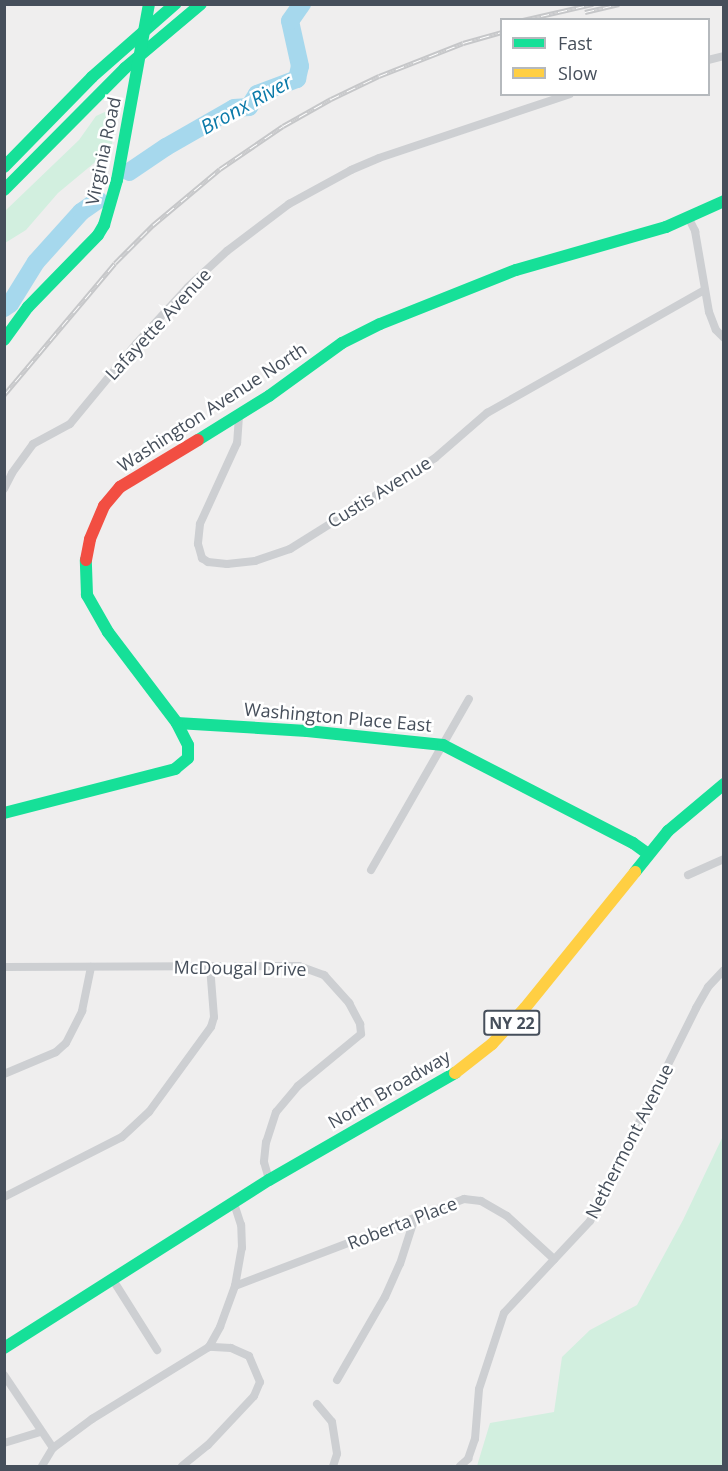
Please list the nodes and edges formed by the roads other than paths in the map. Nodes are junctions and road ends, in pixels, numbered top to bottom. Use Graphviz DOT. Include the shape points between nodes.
graph roads {
  1 [pos="149,4"];
  2 [pos="175,4"];
  3 [pos="201,4"];
  4 [pos="142,32"];
  5 [pos="141,54"];
  6 [pos="564,96"];
  7 [pos="4,167"];
  8 [pos="4,190"];
  9 [pos="723,201"];
  10 [pos="688,217"];
  11 [pos="704,290"];
  12 [pos="723,338"];
  13 [pos="4,340"];
  14 [pos="239,416"];
  15 [pos="4,489"];
  16 [pos="469,699"];
  17 [pos="177,723"];
  18 [pos="443,745"];
  19 [pos="723,784"];
  20 [pos="4,813"];
  21 [pos="648,854"];
  22 [pos="723,859"];
  23 [pos="371,870"];
  24 [pos="688,875"];
  25 [pos="210,966"];
  26 [pos="4,967"];
  27 [pos="92,967"];
  28 [pos="723,970"];
  29 [pos="4,1074"];
  30 [pos="269,1180"];
  31 [pos="4,1197"];
  32 [pos="234,1203"];
  33 [pos="414,1220"];
  34 [pos="554,1259"];
  35 [pos="113,1280"];
  36 [pos="235,1286"];
  37 [pos="209,1347"];
  38 [pos="4,1348"];
  39 [pos="157,1350"];
  40 [pos="4,1375"];
  41 [pos="337,1380"];
  42 [pos="317,1404"];
  43 [pos="40,1432"];
  44 [pos="4,1443"];
  45 [pos="50,1445"];
  46 [pos="42,1467"];
  47 [pos="182,1467"];
  48 [pos="333,1467"];
  49 [pos="460,1467"];
  1 -- 4 [label="main road, Virginia Road"];
  2 -- 4 [label="main road"];
  3 -- 5 [label="main road"];
  4 -- 5 [label="main road, Virginia Road"];
  4 -- 7 [label="main road"];
  5 -- 8 [label="main road"];
  5 -- 13 [label="main road, Virginia Road" via="117,180 104,225 28,307"];
  6 -- 15 [label="street, Lafayette Avenue" via="380,158 289,204 188,286 70,424 33,444"];
  9 -- 10 [label="main road, Washington Avenue North"];
  10 -- 11 [label="street" via="695,231"];
  10 -- 14 [label="main road, Washington Avenue North" via="635,237 507,273 380,324 342,343"];
  11 -- 12 [label="street" via="713,323"];
  11 -- 14 [label="street, Custis Avenue" via="487,413 435,458 290,549 255,561 208,562 202,558 198,544 200,524 237,443"];
  14 -- 17 [label="main road, Washington Avenue North" via="120,487 104,506 86,559 86,586 92,605"];
  16 -- 18 [label="street"];
  17 -- 18 [label="main road, Washington Place East"];
  17 -- 20 [label="main road, Washington Avenue North" via="189,751 184,764 175,769"];
  18 -- 21 [label="main road, Washington Place East"];
  18 -- 23 [label="street"];
  19 -- 21 [label="main road, North Broadway / NY 22" via="668,831"];
  21 -- 30 [label="main road, North Broadway / NY 22" via="554,974 492,1044 429,1090"];
  22 -- 24 [label="street"];
  25 -- 27 [label="street, McDougal Drive"];
  25 -- 30 [label="street, McDougal Drive" via="299,966 316,970 349,1003 362,1030 359,1038 298,1086 276,1112 266,1142 264,1162"];
  25 -- 31 [label="street" via="214,1017 211,1027 149,1112 122,1137"];
  26 -- 27 [label="street, McDougal Drive"];
  27 -- 29 [label="street" via="82,1011 66,1044"];
  28 -- 34 [label="street, Nethermont Avenue" via="696,1008 590,1221"];
  30 -- 32 [label="main road, North Broadway / NY 22"];
  32 -- 35 [label="main road, North Broadway / NY 22"];
  32 -- 36 [label="street" via="243,1239"];
  33 -- 34 [label="street, Roberta Place" via="456,1202 481,1201 507,1216"];
  33 -- 36 [label="street, Roberta Place"];
  33 -- 41 [label="street" via="385,1297"];
  34 -- 49 [label="street, Nethermont Avenue" via="504,1313 479,1389 475,1439 468,1459"];
  35 -- 38 [label="main road, North Broadway / NY 22"];
  35 -- 39 [label="street"];
  36 -- 37 [label="street"];
  37 -- 45 [label="street"];
  37 -- 47 [label="street" via="231,1348 249,1356 260,1382 254,1396"];
  40 -- 43 [label="street"];
  42 -- 48 [label="street" via="332,1422 337,1454"];
  43 -- 44 [label="street"];
  43 -- 45 [label="street"];
  45 -- 46 [label="street"];
}
